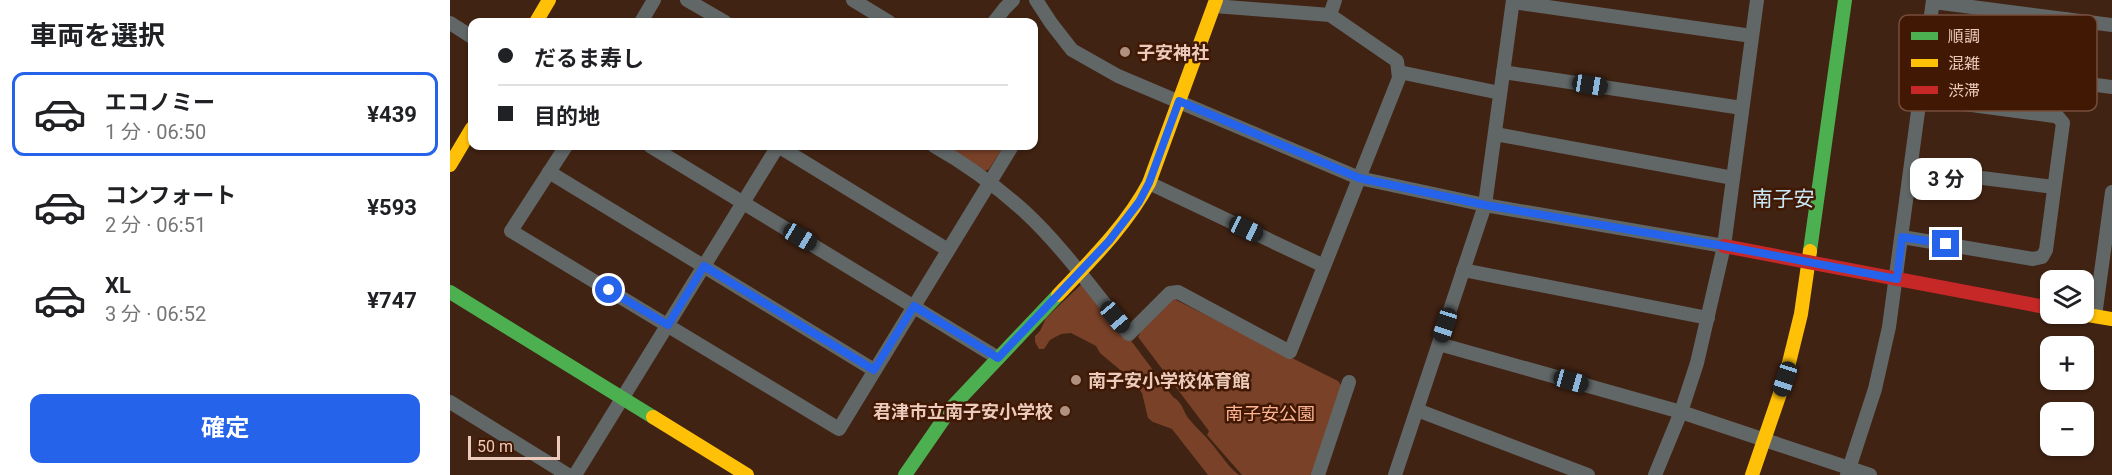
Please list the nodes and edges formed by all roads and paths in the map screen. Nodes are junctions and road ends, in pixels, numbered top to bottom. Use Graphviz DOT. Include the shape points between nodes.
graph roads {
  1 [pos="549,0"];
  2 [pos="654,0"];
  3 [pos="687,0"];
  4 [pos="853,0"];
  5 [pos="1036,0"];
  6 [pos="1335,0"];
  7 [pos="1757,0"];
  8 [pos="1845,0"];
  9 [pos="1513,1"];
  10 [pos="1933,1"];
  11 [pos="1005,3"];
  12 [pos="1215,3"];
  13 [pos="1330,15"];
  14 [pos="2036,15"];
  15 [pos="538,18"];
  16 [pos="643,18"];
  17 [pos="718,18"];
  18 [pos="882,18"];
  19 [pos="996,18"];
  20 [pos="450,23"];
  21 [pos="2097,23"];
  22 [pos="2112,25"];
  23 [pos="468,34"];
  24 [pos="1752,36"];
  25 [pos="1399,72"];
  26 [pos="1503,72"];
  27 [pos="2097,85"];
  28 [pos="2112,87"];
  29 [pos="1500,93"];
  30 [pos="1179,101"];
  31 [pos="1742,108"];
  32 [pos="1918,111"];
  33 [pos="2014,111"];
  34 [pos="1495,134"];
  35 [pos="468,135"];
  36 [pos="563,150"];
  37 [pos="657,150"];
  38 [pos="776,150"];
  39 [pos="785,150"];
  40 [pos="940,150"];
  41 [pos="1010,150"];
  42 [pos="450,165"];
  43 [pos="1911,169"];
  44 [pos="549,172"];
  45 [pos="1359,178"];
  46 [pos="1733,178"];
  47 [pos="990,182"];
  48 [pos="1149,183"];
  49 [pos="2054,187"];
  50 [pos="2112,192"];
  51 [pos="743,202"];
  52 [pos="1485,205"];
  53 [pos="2110,217"];
  54 [pos="1902,237"];
  55 [pos="1724,246"];
  56 [pos="948,250"];
  57 [pos="1809,262"];
  58 [pos="704,266"];
  59 [pos="1324,266"];
  60 [pos="1463,270"];
  61 [pos="1078,273"];
  62 [pos="1897,279"];
  63 [pos="2106,280"];
  64 [pos="450,292"];
  65 [pos="2094,303"];
  66 [pos="914,306"];
  67 [pos="2040,306"];
  68 [pos="2094,316"];
  69 [pos="1708,318"];
  70 [pos="2112,319"];
  71 [pos="668,325"];
  72 [pos="1439,344"];
  73 [pos="998,358"];
  74 [pos="874,370"];
  75 [pos="1349,382"];
  76 [pos="622,398"];
  77 [pos="450,402"];
  78 [pos="1417,410"];
  79 [pos="1681,412"];
  80 [pos="1766,440"];
  81 [pos="1849,471"];
  82 [pos="568,475"];
  83 [pos="575,475"];
  84 [pos="747,475"];
  85 [pos="906,475"];
  86 [pos="1318,475"];
  87 [pos="1395,475"];
  88 [pos="1588,475"];
  89 [pos="1655,475"];
  90 [pos="1752,475"];
  91 [pos="1870,475"];
  1 -- 15 [label="street"];
  2 -- 16 [label="street"];
  3 -- 17 [label="street"];
  4 -- 18 [label="street"];
  5 -- 30 [label="street" via="1072,50 1118,76"];
  6 -- 13 [label="street"];
  7 -- 24 [label="street"];
  8 -- 57 [label="street"];
  9 -- 24 [label="street"];
  9 -- 26 [label="street"];
  10 -- 14 [label="street"];
  11 -- 19 [label="street"];
  12 -- 13 [label="street"];
  12 -- 30 [label="street"];
  13 -- 25 [label="street" via="1397,61"];
  20 -- 23 [label="street"];
  21 -- 22 [label="street"];
  24 -- 31 [label="street"];
  25 -- 29 [label="street"];
  25 -- 45 [label="street"];
  26 -- 29 [label="street"];
  26 -- 31 [label="street"];
  27 -- 28 [label="street"];
  29 -- 34 [label="street"];
  30 -- 45 [label="street"];
  30 -- 48 [label="street"];
  31 -- 46 [label="street"];
  32 -- 43 [label="street"];
  33 -- 49 [label="street" via="2058,117 2063,123"];
  34 -- 46 [label="street"];
  34 -- 52 [label="street"];
  35 -- 42 [label="street"];
  36 -- 44 [label="street"];
  37 -- 51 [label="street"];
  38 -- 51 [label="street"];
  39 -- 56 [label="street"];
  40 -- 47 [label="street"];
  41 -- 47 [label="street"];
  43 -- 49 [label="street"];
  43 -- 54 [label="street"];
  44 -- 58 [label="street"];
  44 -- 71 [label="street" via="512,231"];
  45 -- 52 [label="street"];
  45 -- 59 [label="street"];
  46 -- 55 [label="street"];
  47 -- 56 [label="street"];
  47 -- 61 [label="street" via="1025,212"];
  48 -- 59 [label="street"];
  48 -- 61 [label="street" via="1124,222"];
  49 -- 54 [label="street" via="2046,250 2037,259"];
  50 -- 53 [label="street"];
  51 -- 58 [label="street"];
  51 -- 66 [label="street"];
  52 -- 55 [label="street"];
  52 -- 60 [label="street"];
  53 -- 63 [label="street"];
  54 -- 62 [label="street"];
  55 -- 57 [label="street"];
  55 -- 69 [label="street"];
  56 -- 66 [label="street"];
  57 -- 62 [label="street"];
  57 -- 80 [label="street" via="1801,314"];
  58 -- 71 [label="street"];
  58 -- 74 [label="street"];
  59 -- 61 [label="street" via="1290,352 1178,292 1170,293 1129,334"];
  60 -- 69 [label="street"];
  60 -- 72 [label="street"];
  61 -- 73 [label="street"];
  62 -- 67 [label="street"];
  62 -- 81 [label="street" via="1875,389"];
  63 -- 65 [label="street"];
  64 -- 76 [label="street"];
  66 -- 73 [label="street"];
  66 -- 74 [label="street"];
  68 -- 70 [label="street"];
  69 -- 79 [label="street"];
  71 -- 74 [label="street" via="839,429"];
  71 -- 76 [label="street"];
  72 -- 78 [label="street"];
  72 -- 79 [label="street"];
  73 -- 85 [label="street" via="952,407"];
  75 -- 86 [label="street"];
  76 -- 83 [label="street"];
  76 -- 84 [label="street"];
  77 -- 82 [label="street"];
  78 -- 87 [label="street"];
  78 -- 88 [label="street"];
  79 -- 80 [label="street"];
  79 -- 89 [label="street"];
  80 -- 81 [label="street"];
  80 -- 90 [label="street"];
  81 -- 91 [label="street"];
}
